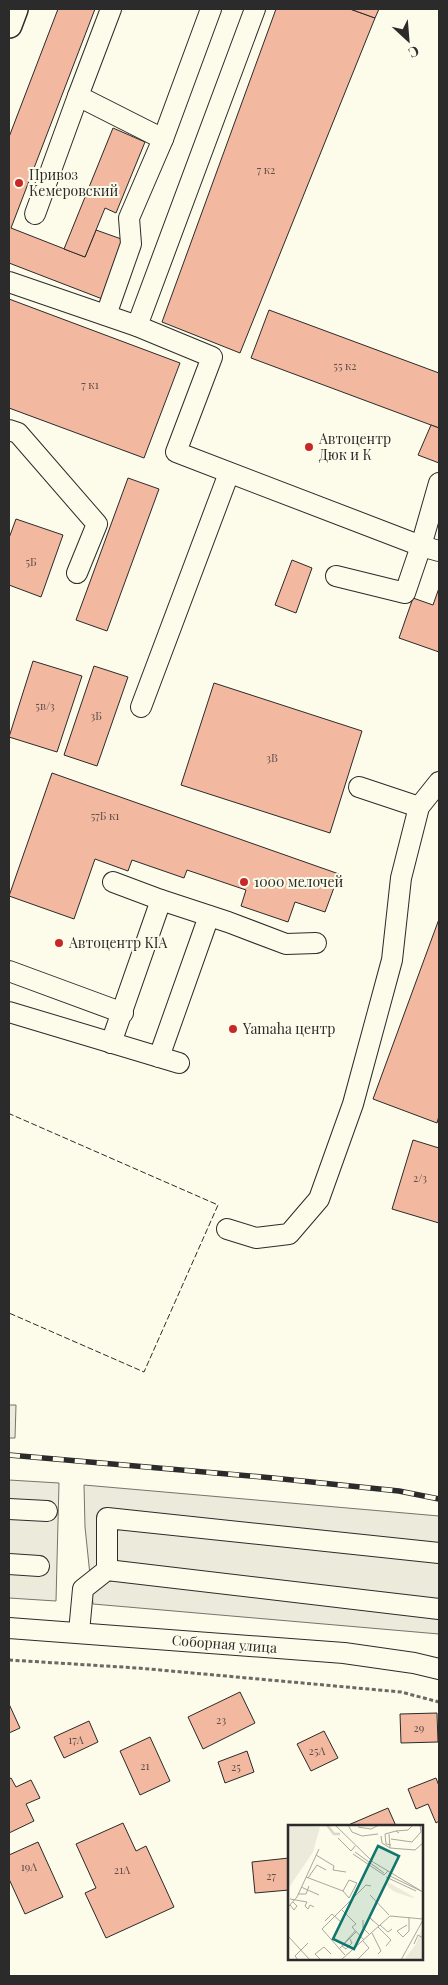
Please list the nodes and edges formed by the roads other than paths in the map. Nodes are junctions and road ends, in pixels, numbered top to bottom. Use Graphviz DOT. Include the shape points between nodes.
graph roads {
  1 [pos="15,9"];
  2 [pos="111,9"];
  3 [pos="211,9"];
  4 [pos="255,9"];
  5 [pos="9,25"];
  6 [pos="78,96"];
  7 [pos="164,139"];
  8 [pos="35,214"];
  9 [pos="9,282"];
  10 [pos="106,315"];
  11 [pos="137,326"];
  12 [pos="9,430"];
  13 [pos="229,473"];
  14 [pos="439,483"];
  15 [pos="430,548"];
  16 [pos="77,573"];
  17 [pos="336,576"];
  18 [pos="141,707"];
  19 [pos="439,782"];
  20 [pos="359,787"];
  21 [pos="419,807"];
  22 [pos="113,882"];
  23 [pos="161,900"];
  24 [pos="209,916"];
  25 [pos="316,943"];
  26 [pos="9,971"];
  27 [pos="9,1012"];
  28 [pos="123,1013"];
  29 [pos="112,1043"];
  30 [pos="159,1057"];
  31 [pos="179,1063"];
  32 [pos="226,1229"];
  33 [pos="9,1509"];
  34 [pos="47,1511"];
  35 [pos="439,1554"];
  36 [pos="9,1564"];
  37 [pos="39,1566"];
  38 [pos="107,1570"];
  39 [pos="439,1609"];
  40 [pos="9,1628"];
  41 [pos="79,1632"];
  42 [pos="439,1669"];
  1 -- 5 [label="main road"];
  2 -- 6 [label="street"];
  3 -- 7 [label="street"];
  4 -- 11 [label="street"];
  6 -- 7 [label="street"];
  6 -- 8 [label="street"];
  7 -- 10 [label="street" via="129,218 131,244"];
  9 -- 10 [label="street"];
  10 -- 11 [label="street"];
  11 -- 13 [label="street" via="212,358 176,452"];
  12 -- 16 [label="street" via="18,433 97,524"];
  13 -- 15 [label="street"];
  13 -- 18 [label="street"];
  14 -- 15 [label="street"];
  15 -- 17 [label="street" via="405,593"];
  19 -- 21 [label="street"];
  20 -- 21 [label="street"];
  21 -- 32 [label="street" via="401,878 392,960 353,1104 319,1199 289,1234 256,1238"];
  22 -- 23 [label="street"];
  23 -- 24 [label="street"];
  23 -- 28 [label="street"];
  24 -- 25 [label="street" via="286,944"];
  24 -- 30 [label="street"];
  26 -- 28 [label="street"];
  27 -- 29 [label="street"];
  28 -- 29 [label="street"];
  29 -- 30 [label="street"];
  30 -- 31 [label="street"];
  33 -- 34 [label="street"];
  35 -- 38 [label="street" via="107,1518"];
  36 -- 37 [label="street"];
  38 -- 39 [label="street"];
  38 -- 41 [label="street" via="83,1589"];
  40 -- 41 [label="street, Соборная улица"];
  41 -- 42 [label="street, Соборная улица" via="344,1653"];
}
